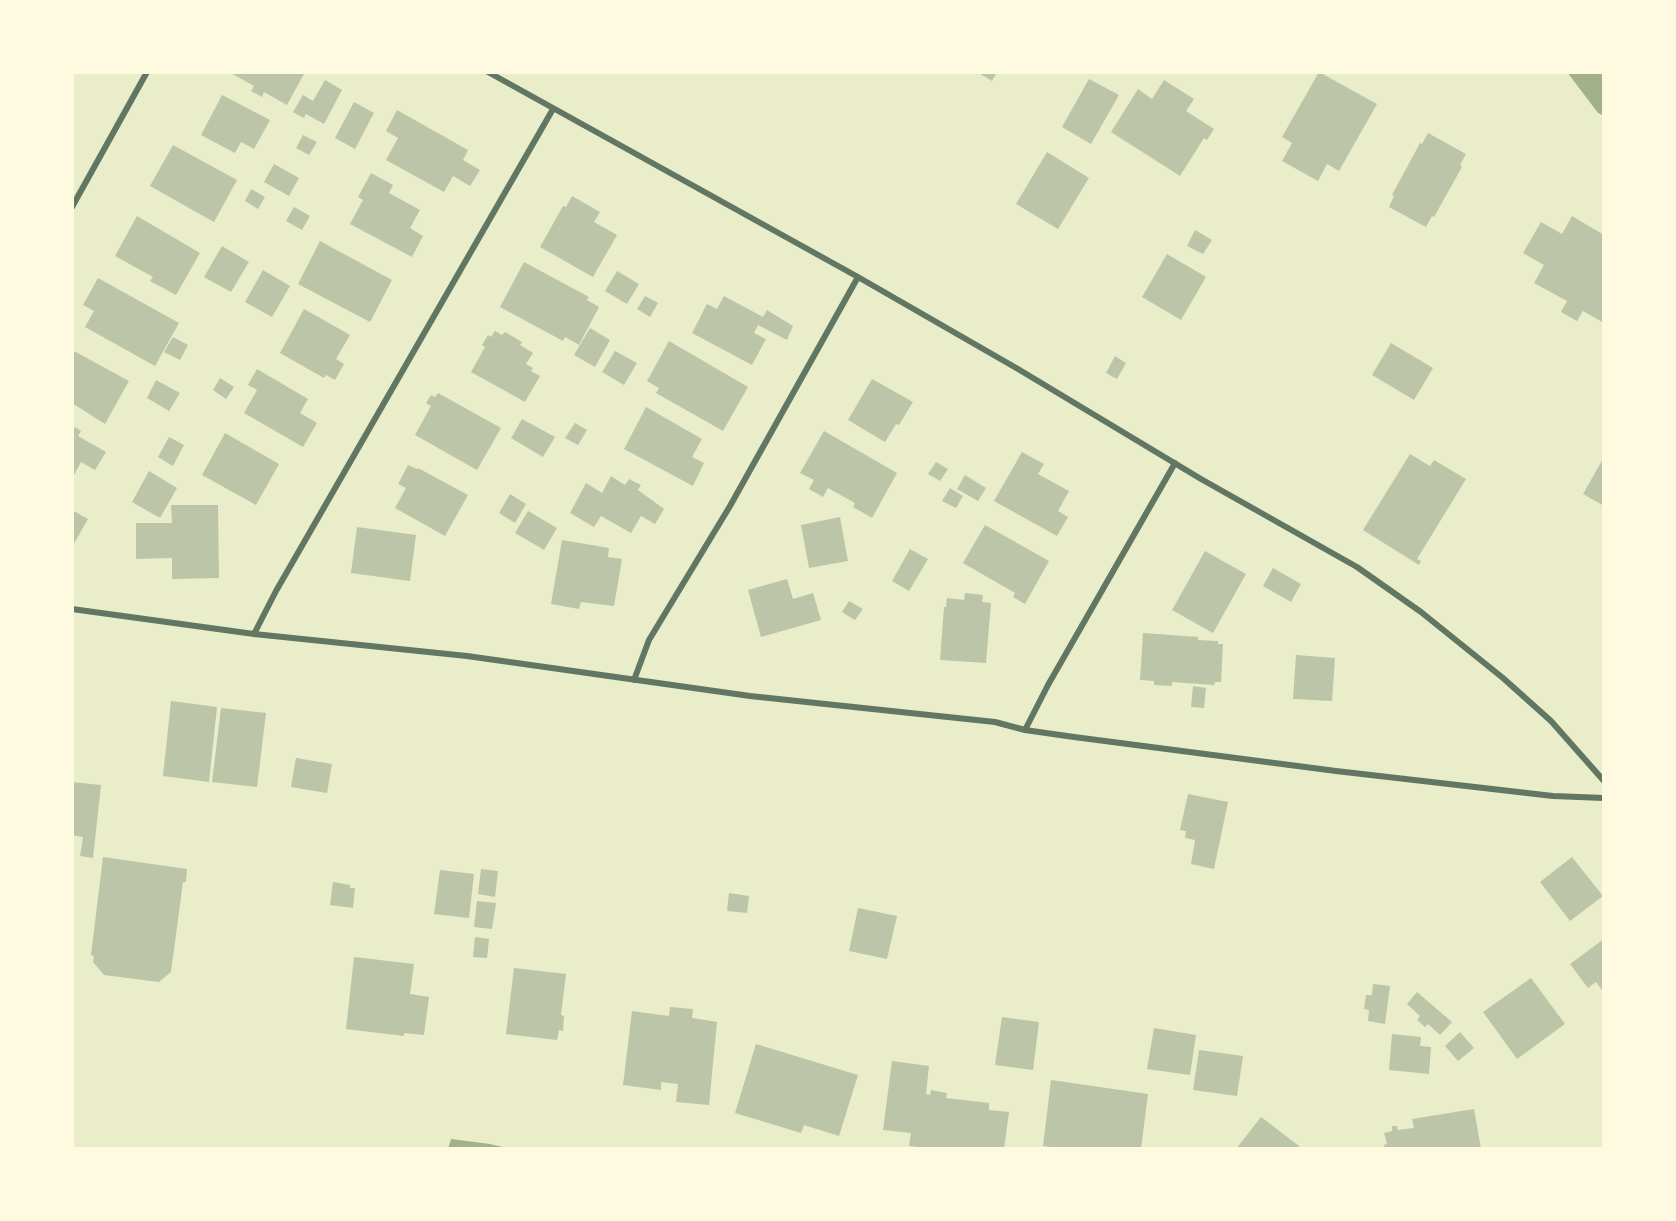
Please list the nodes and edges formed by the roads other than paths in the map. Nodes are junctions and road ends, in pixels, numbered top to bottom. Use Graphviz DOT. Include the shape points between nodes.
graph roads {
  1 [pos="147,72"];
  2 [pos="488,72"];
  3 [pos="553,109"];
  4 [pos="72,207"];
  5 [pos="858,277"];
  6 [pos="1175,463"];
  7 [pos="72,609"];
  8 [pos="254,634"];
  9 [pos="634,680"];
  10 [pos="1025,730"];
  11 [pos="1604,781"];
  12 [pos="1604,798"];
  1 -- 4 [label="street"];
  2 -- 3 [label="street"];
  3 -- 5 [label="street"];
  3 -- 8 [label="street"];
  5 -- 6 [label="street"];
  5 -- 9 [label="street" via="730,506 649,640"];
  6 -- 10 [label="street"];
  6 -- 11 [label="street" via="1357,567 1421,612 1540,711"];
  7 -- 8 [label="street"];
  8 -- 9 [label="street" via="455,655"];
  9 -- 10 [label="street" via="995,722"];
  10 -- 12 [label="street" via="1336,771 1553,796"];
}
